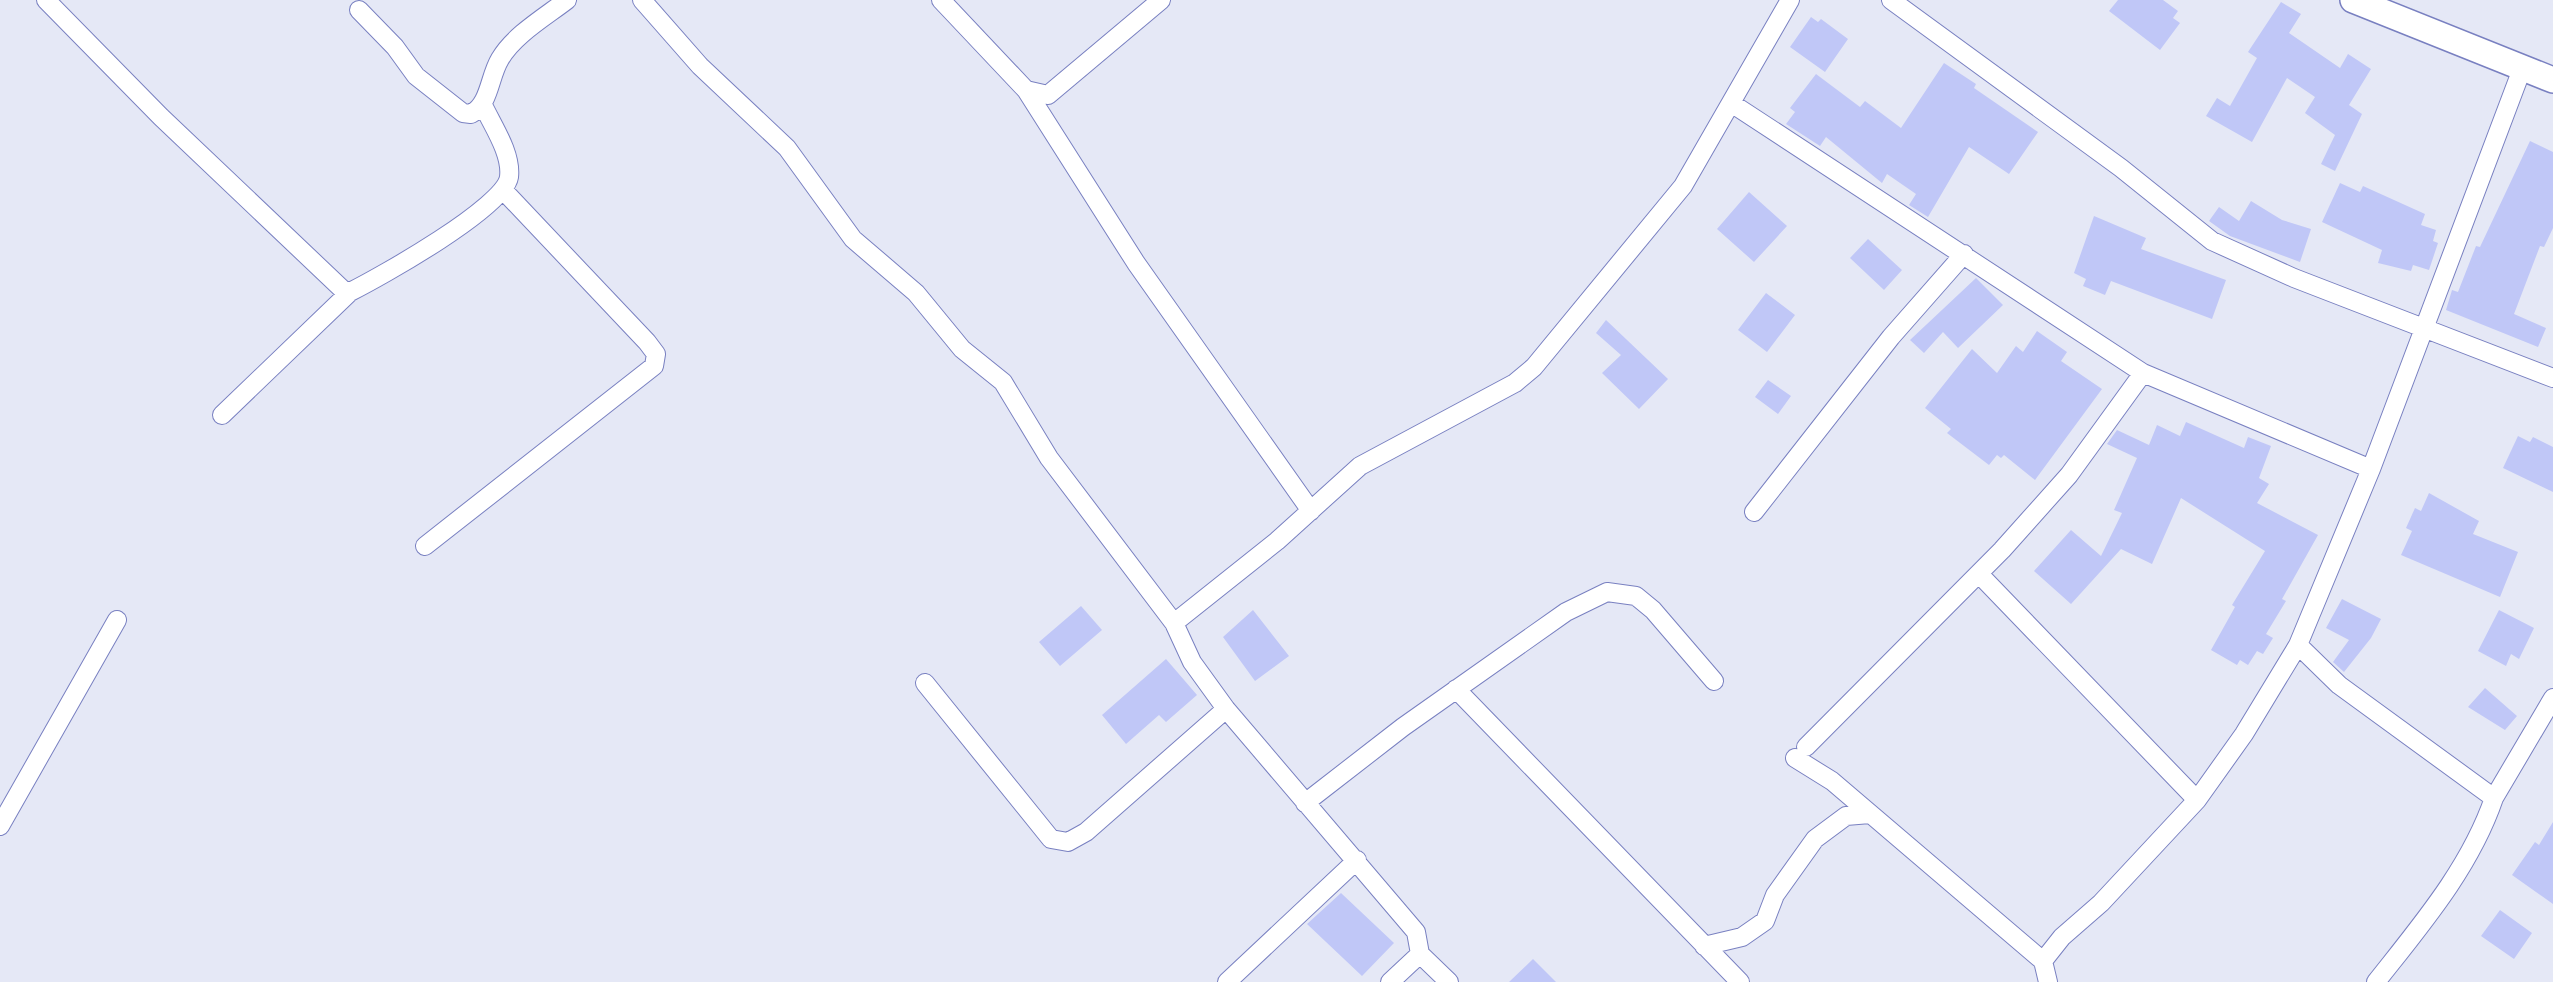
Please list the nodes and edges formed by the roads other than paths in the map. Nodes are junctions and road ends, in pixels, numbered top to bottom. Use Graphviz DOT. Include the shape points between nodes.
graph roads {
  1 [pos="46,0"];
  2 [pos="566,0"];
  3 [pos="642,0"];
  4 [pos="941,0"];
  5 [pos="1161,0"];
  6 [pos="1790,0"];
  7 [pos="1891,0"];
  8 [pos="2353,0"];
  9 [pos="359,10"];
  10 [pos="2522,69"];
  11 [pos="2553,80"];
  12 [pos="1026,90"];
  13 [pos="1730,103"];
  14 [pos="483,104"];
  15 [pos="504,191"];
  16 [pos="1964,254"];
  17 [pos="350,292"];
  18 [pos="2425,328"];
  19 [pos="2143,373"];
  20 [pos="2553,378"];
  21 [pos="222,416"];
  22 [pos="2371,469"];
  23 [pos="1311,511"];
  24 [pos="1754,512"];
  25 [pos="425,546"];
  26 [pos="1980,575"];
  27 [pos="118,620"];
  28 [pos="1174,623"];
  29 [pos="2298,645"];
  30 [pos="1714,680"];
  31 [pos="924,683"];
  32 [pos="1456,689"];
  33 [pos="2553,698"];
  34 [pos="1226,709"];
  35 [pos="2494,798"];
  36 [pos="2197,800"];
  37 [pos="1304,803"];
  38 [pos="1870,814"];
  39 [pos="0,826"];
  40 [pos="1357,860"];
  41 [pos="1704,946"];
  42 [pos="1420,954"];
  43 [pos="2043,961"];
  44 [pos="1227,982"];
  45 [pos="1390,982"];
  46 [pos="1449,982"];
  47 [pos="1740,982"];
  48 [pos="2048,982"];
  49 [pos="2376,982"];
  1 -- 17 [label="street"];
  2 -- 14 [label="street" via="502,55"];
  3 -- 28 [label="street" via="797,159 852,239 1003,382 1048,458"];
  4 -- 12 [label="street"];
  5 -- 12 [label="street" via="1048,95"];
  6 -- 13 [label="street"];
  7 -- 18 [label="street" via="2212,240"];
  8 -- 10 [label="street"];
  9 -- 14 [label="street" via="416,76 463,113"];
  10 -- 11 [label="street"];
  10 -- 18 [label="street"];
  12 -- 23 [label="street" via="1136,262"];
  13 -- 16 [label="street"];
  13 -- 23 [label="street" via="1683,186 1534,367 1360,466"];
  14 -- 15 [label="street" via="506,155"];
  15 -- 17 [label="street" via="485,210"];
  15 -- 25 [label="street" via="647,342 656,354 654,366"];
  16 -- 19 [label="street"];
  16 -- 24 [label="street"];
  17 -- 21 [label="street"];
  18 -- 20 [label="street"];
  18 -- 22 [label="street"];
  19 -- 22 [label="street"];
  19 -- 26 [label="street" via="2069,475"];
  22 -- 29 [label="street"];
  23 -- 28 [label="street"];
  26 -- 36 [label="street"];
  26 -- 38 [label="street" via="1801,753"];
  27 -- 39 [label="street"];
  28 -- 34 [label="street"];
  29 -- 35 [label="street"];
  29 -- 36 [label="street"];
  30 -- 32 [label="street" via="1636,596 1607,592 1566,612"];
  31 -- 34 [label="street" via="1051,839 1068,842"];
  32 -- 37 [label="street"];
  32 -- 41 [label="street"];
  33 -- 35 [label="street"];
  34 -- 37 [label="street"];
  35 -- 49 [label="street" via="2470,853"];
  36 -- 43 [label="street"];
  37 -- 40 [label="street"];
  38 -- 41 [label="street" via="1846,816 1815,839 1765,921 1742,937"];
  38 -- 43 [label="street"];
  40 -- 42 [label="street" via="1416,932"];
  40 -- 44 [label="street"];
  41 -- 47 [label="street"];
  42 -- 45 [label="street"];
  42 -- 46 [label="street"];
  43 -- 48 [label="street"];
}
